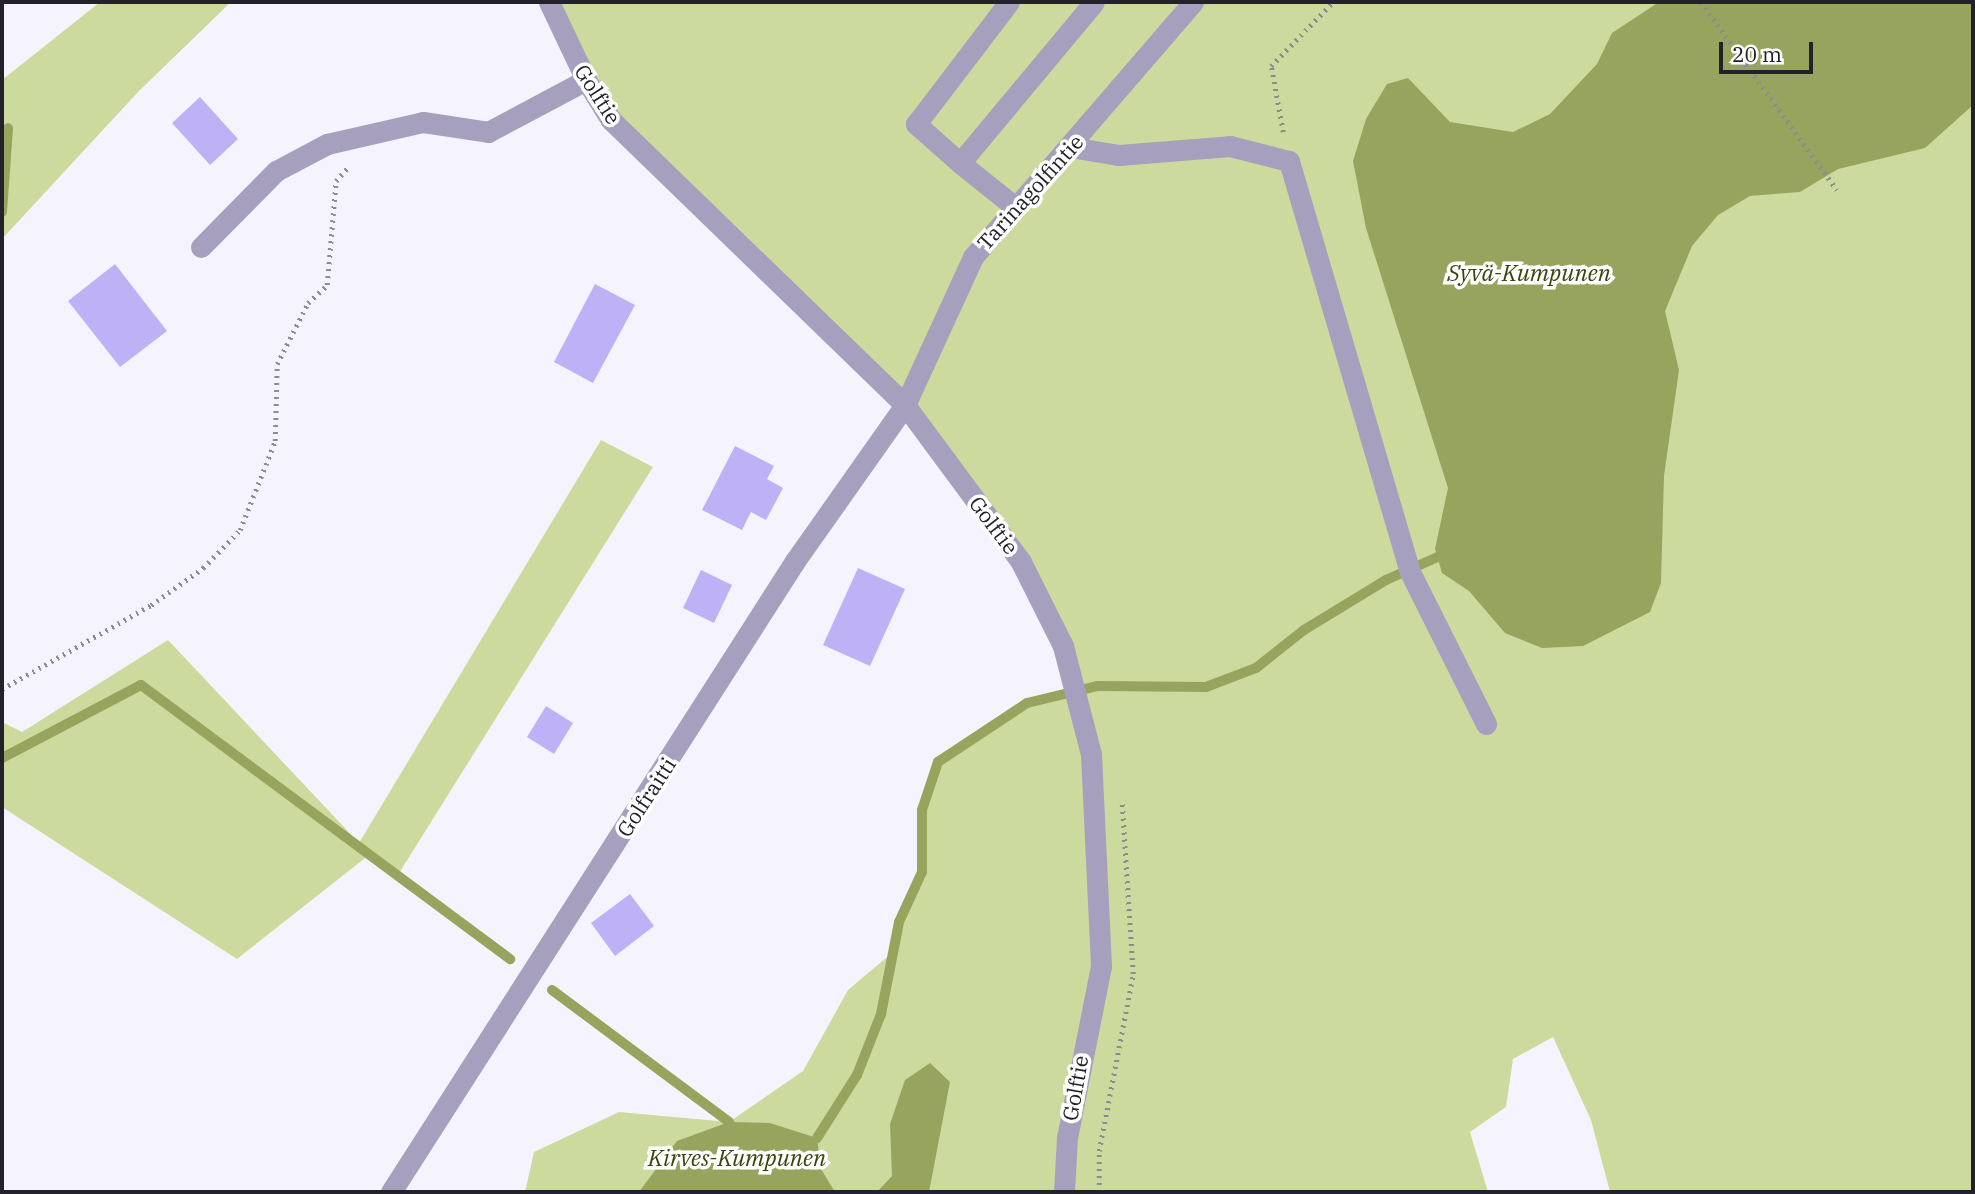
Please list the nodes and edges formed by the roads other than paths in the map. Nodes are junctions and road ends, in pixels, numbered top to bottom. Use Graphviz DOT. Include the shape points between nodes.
graph roads {
  1 [pos="549,2"];
  2 [pos="1009,2"];
  3 [pos="1094,2"];
  4 [pos="1193,2"];
  5 [pos="586,80"];
  6 [pos="1070,147"];
  7 [pos="960,163"];
  8 [pos="1015,207"];
  9 [pos="201,247"];
  10 [pos="905,405"];
  11 [pos="1486,724"];
  12 [pos="391,1192"];
  13 [pos="1064,1192"];
  1 -- 5 [label="street, Golftie"];
  2 -- 7 [label="street" via="916,124"];
  3 -- 7 [label="street"];
  4 -- 6 [label="street, Tarinagolfintie"];
  5 -- 9 [label="street" via="488,132 423,122 327,144 276,172"];
  5 -- 10 [label="street, Golftie" via="611,120"];
  6 -- 8 [label="street, Tarinagolfintie"];
  6 -- 11 [label="street" via="1119,155 1230,146 1289,161 1410,572"];
  7 -- 8 [label="street"];
  8 -- 10 [label="street, Tarinagolfintie" via="973,257"];
  10 -- 12 [label="street, Golfraitti" via="795,561"];
  10 -- 13 [label="street, Golftie" via="1021,562 1063,646 1091,754 1101,966 1067,1137"];
}
